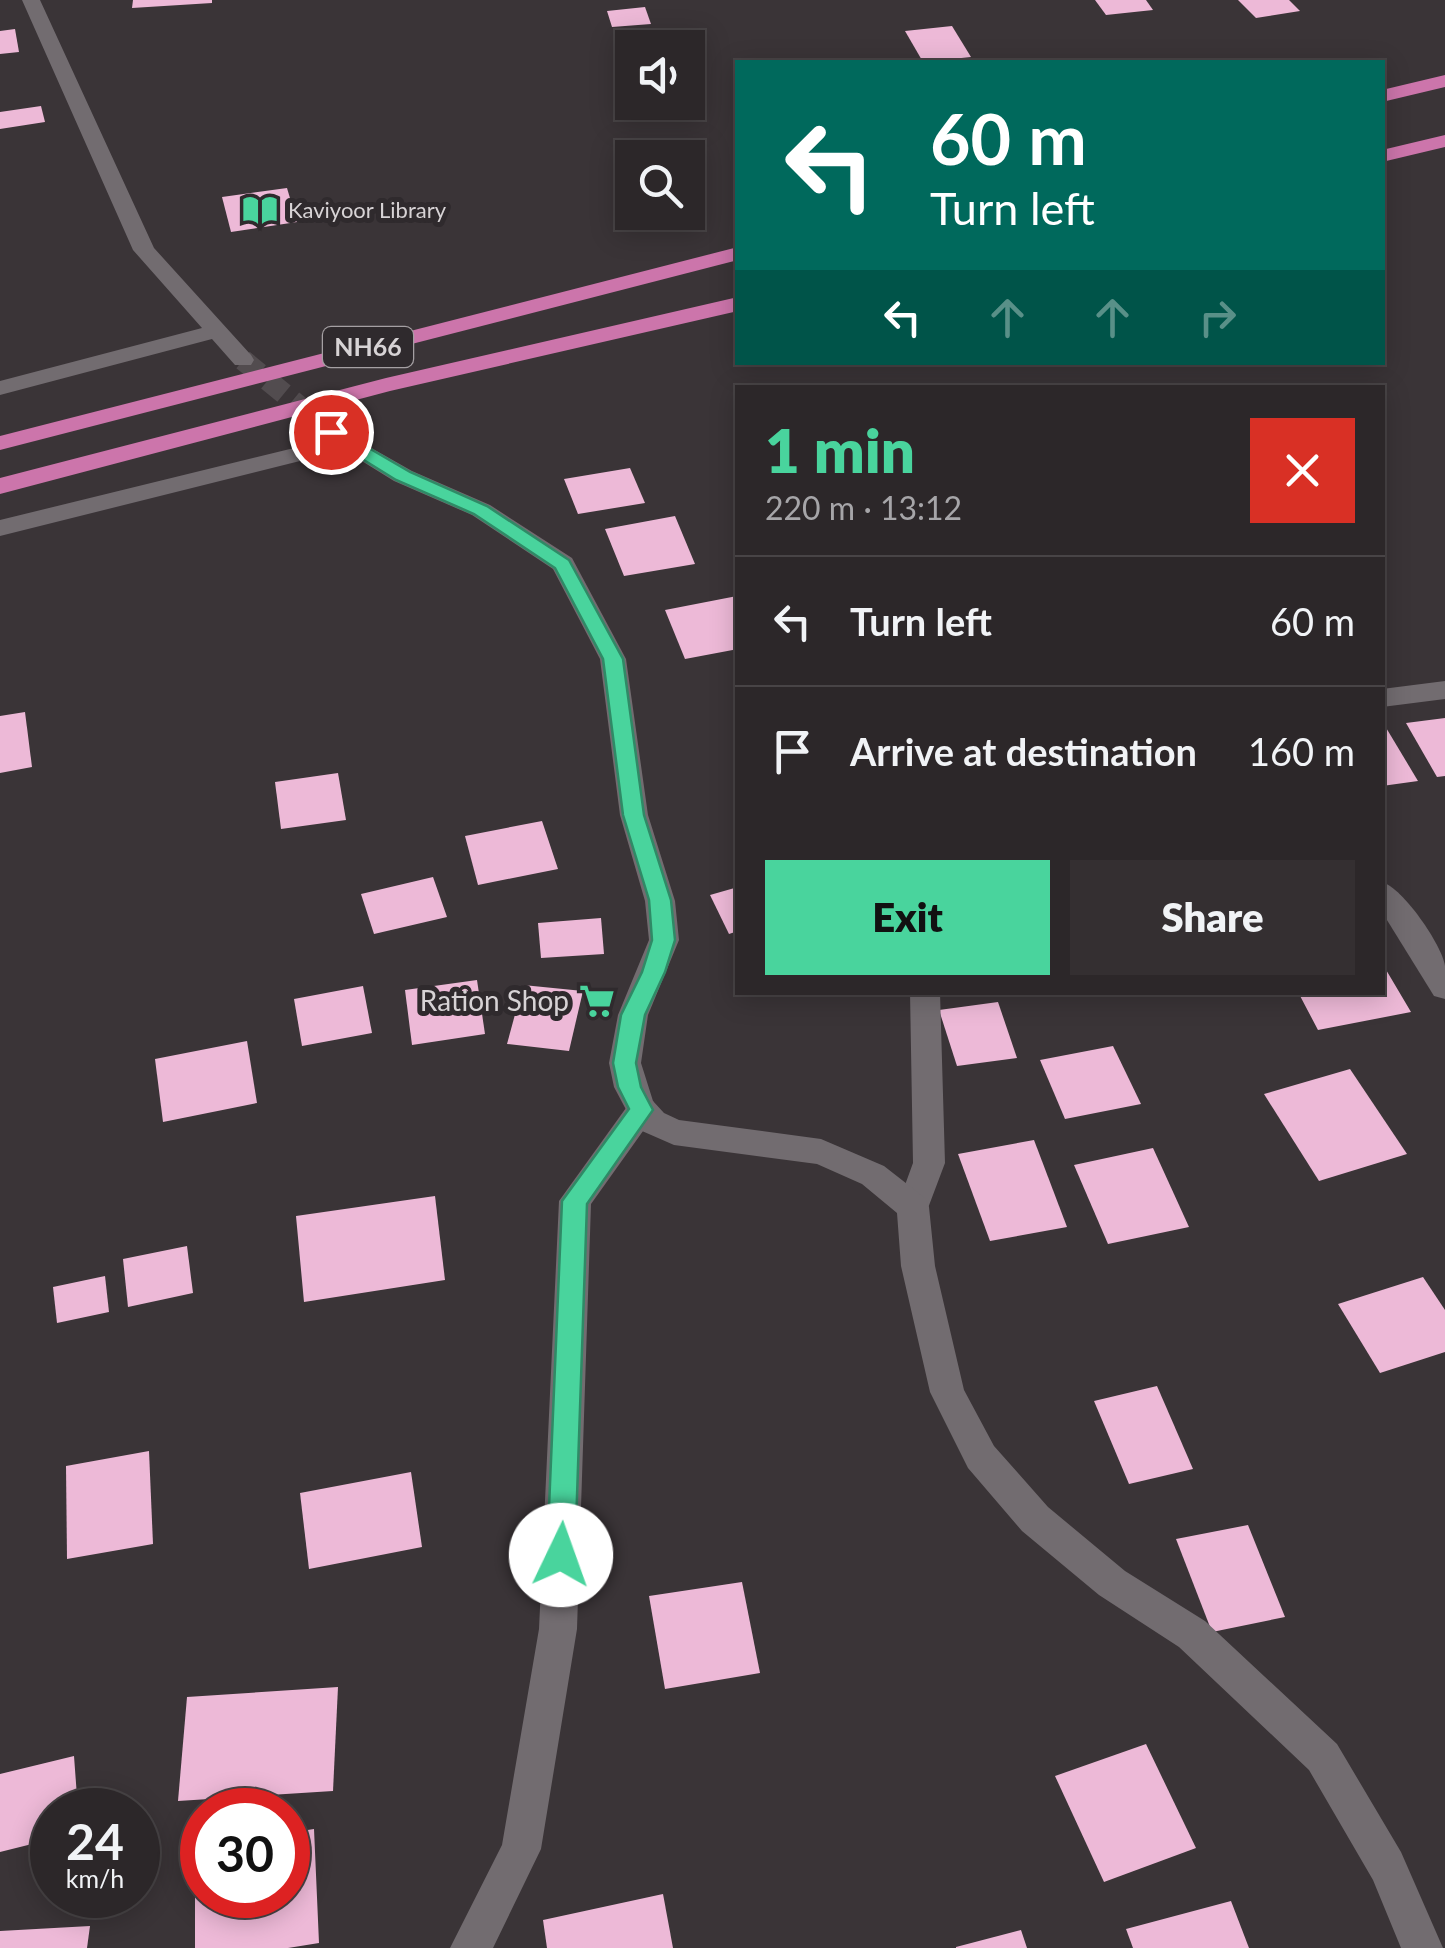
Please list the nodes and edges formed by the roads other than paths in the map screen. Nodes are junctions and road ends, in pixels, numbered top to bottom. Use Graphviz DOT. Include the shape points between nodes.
graph roads {
  1 [pos="31,0"];
  2 [pos="1445,82"];
  3 [pos="1385,95"];
  4 [pos="1445,142"];
  5 [pos="1385,155"];
  6 [pos="735,254"];
  7 [pos="735,305"];
  8 [pos="214,332"];
  9 [pos="242,360"];
  10 [pos="0,388"];
  11 [pos="0,443"];
  12 [pos="0,486"];
  13 [pos="0,528"];
  14 [pos="1445,690"];
  15 [pos="1385,698"];
  16 [pos="1385,895"];
  17 [pos="1445,988"];
  18 [pos="925,995"];
  19 [pos="642,1110"];
  20 [pos="912,1206"];
  21 [pos="471,1948"];
  22 [pos="1422,1948"];
  1 -- 8 [label="main road" via="144,250"];
  2 -- 3 [label="highway"];
  4 -- 5 [label="highway"];
  6 -- 11 [label="highway, NH66"];
  7 -- 12 [label="highway, NH66" via="386,385"];
  8 -- 9 [label="main road"];
  8 -- 10 [label="main road"];
  13 -- 19 [label="main road" via="338,437 480,510 562,564 613,659 634,815 660,900 664,940 633,1015 624,1063"];
  14 -- 15 [label="main road"];
  16 -- 17 [label="main road"];
  18 -- 20 [label="main road" via="929,1162"];
  19 -- 20 [label="main road" via="674,1132 821,1152 873,1175"];
  19 -- 21 [label="main road" via="575,1201 558,1629 521,1849"];
  20 -- 22 [label="main road" via="918,1266 947,1392 980,1457 1035,1520 1112,1583 1192,1634 1323,1757 1386,1866"];
}
